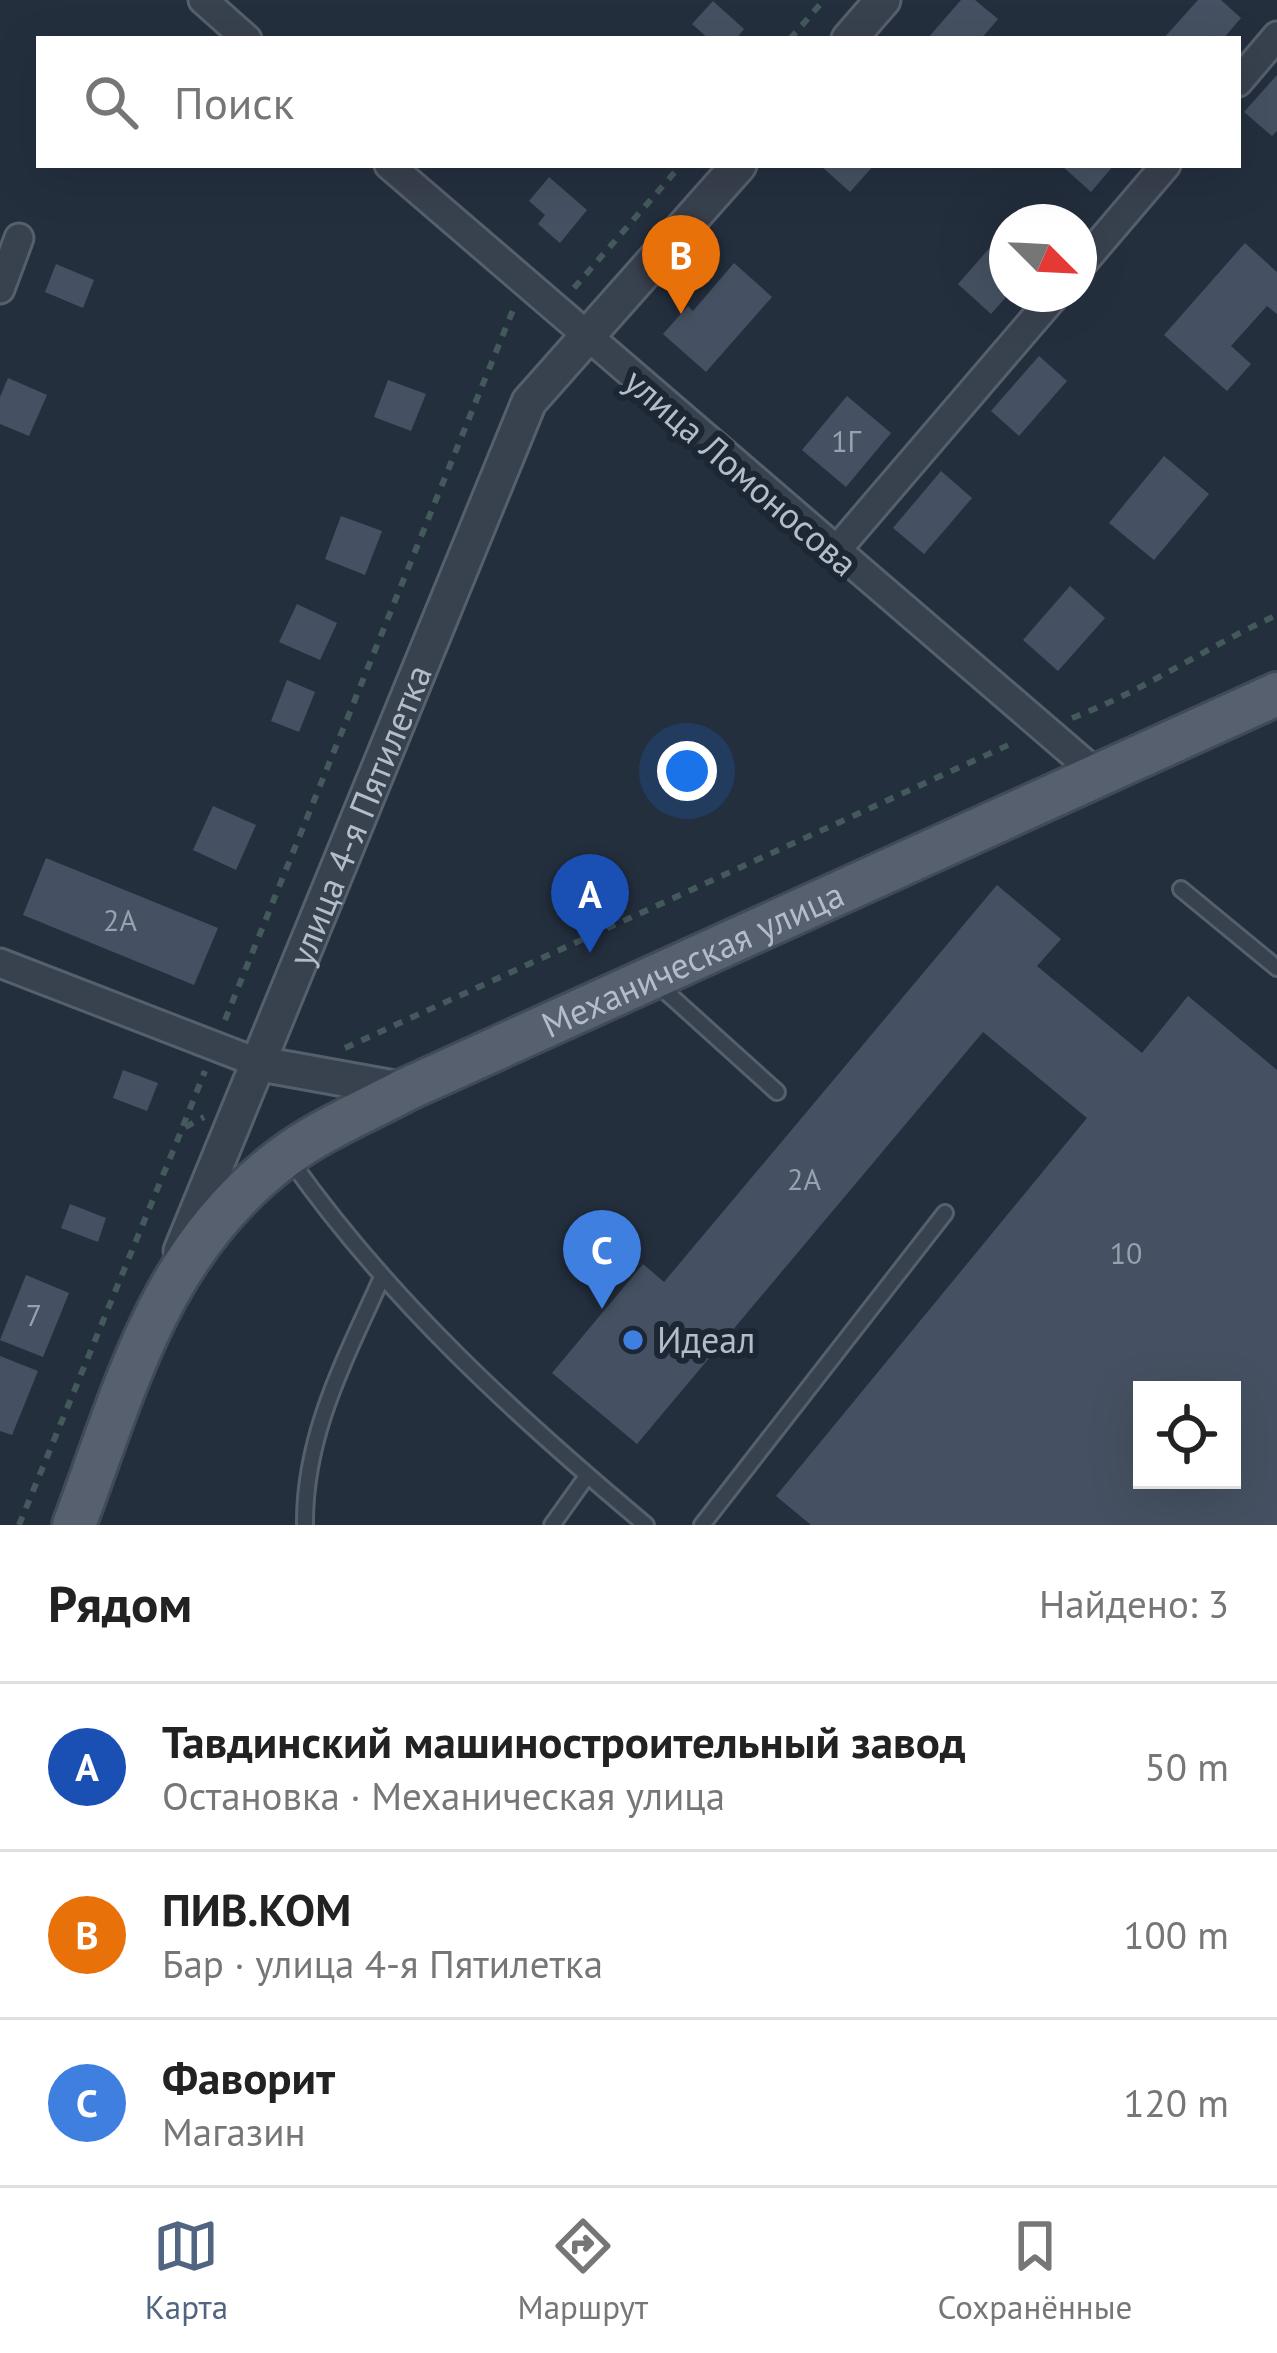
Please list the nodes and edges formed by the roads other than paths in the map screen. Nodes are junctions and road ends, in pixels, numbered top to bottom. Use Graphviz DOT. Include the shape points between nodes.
graph roads {
  1 [pos="203,0"];
  2 [pos="883,0"];
  3 [pos="244,36"];
  4 [pos="851,36"];
  5 [pos="1277,36"];
  6 [pos="1241,78"];
  7 [pos="392,168"];
  8 [pos="736,168"];
  9 [pos="1163,168"];
  10 [pos="19,238"];
  11 [pos="1097,246"];
  12 [pos="0,289"];
  13 [pos="1041,312"];
  14 [pos="586,339"];
  15 [pos="834,553"];
  16 [pos="1277,694"];
  17 [pos="1097,774"];
  18 [pos="1181,889"];
  19 [pos="0,963"];
  20 [pos="1277,968"];
  21 [pos="650,978"];
  22 [pos="261,1064"];
  23 [pos="405,1090"];
  24 [pos="776,1091"];
  25 [pos="287,1155"];
  26 [pos="945,1213"];
  27 [pos="382,1277"];
  28 [pos="160,1299"];
  29 [pos="587,1476"];
  30 [pos="74,1525"];
  31 [pos="305,1525"];
  32 [pos="552,1525"];
  33 [pos="646,1525"];
  34 [pos="702,1525"];
  1 -- 3 [label="street"];
  2 -- 4 [label="street"];
  5 -- 6 [label="street"];
  7 -- 14 [label="street, улица Ломоносова"];
  8 -- 14 [label="street, улица 4-я Пятилетка"];
  9 -- 11 [label="street"];
  10 -- 12 [label="street"];
  13 -- 15 [label="street"];
  14 -- 15 [label="street, улица Ломоносова"];
  14 -- 22 [label="street, улица 4-я Пятилетка" via="529,402"];
  15 -- 17 [label="street, улица Ломоносова"];
  16 -- 17 [label="main road, Механическая улица"];
  17 -- 21 [label="main road, Механическая улица"];
  18 -- 20 [label="lane"];
  19 -- 22 [label="street"];
  21 -- 23 [label="main road, Механическая улица"];
  21 -- 24 [label="lane"];
  22 -- 23 [label="street"];
  22 -- 28 [label="street, улица 4-я Пятилетка"];
  23 -- 25 [label="main road, Механическая улица"];
  25 -- 27 [label="lane"];
  25 -- 28 [label="main road, Механическая улица" via="223,1209"];
  26 -- 34 [label="lane"];
  27 -- 29 [label="lane"];
  27 -- 31 [label="lane" via="321,1413 304,1483"];
  28 -- 30 [label="main road, улица 4-я Пятилетка"];
  29 -- 32 [label="lane"];
  29 -- 33 [label="lane"];
}
